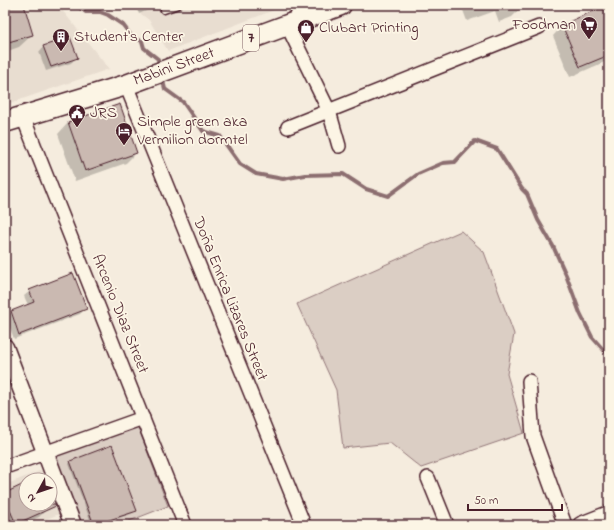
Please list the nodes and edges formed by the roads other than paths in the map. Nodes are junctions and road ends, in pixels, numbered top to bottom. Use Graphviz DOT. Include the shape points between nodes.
graph roads {
  1 [pos="178,5"];
  2 [pos="341,5"];
  3 [pos="164,10"];
  4 [pos="293,17"];
  5 [pos="539,27"];
  6 [pos="126,85"];
  7 [pos="329,111"];
  8 [pos="14,120"];
  9 [pos="288,127"];
  10 [pos="339,146"];
  11 [pos="5,348"];
  12 [pos="529,381"];
  13 [pos="143,418"];
  14 [pos="46,453"];
  15 [pos="5,467"];
  16 [pos="428,478"];
  17 [pos="609,514"];
  18 [pos="73,525"];
  19 [pos="185,525"];
  20 [pos="304,525"];
  21 [pos="447,525"];
  22 [pos="565,525"];
  23 [pos="581,525"];
  1 -- 3 [label="lane"];
  2 -- 4 [label="main road, Mabini Street / 7"];
  4 -- 6 [label="main road, Mabini Street / 7"];
  4 -- 7 [label="street"];
  5 -- 7 [label="street"];
  6 -- 8 [label="main road, Mabini Street / 7"];
  6 -- 20 [label="street, Doña Enrica Lizares Street"];
  7 -- 9 [label="street"];
  7 -- 10 [label="street"];
  8 -- 13 [label="street, Arcenio Diaz Street"];
  11 -- 14 [label="street"];
  12 -- 22 [label="street" via="533,436"];
  13 -- 14 [label="street"];
  13 -- 19 [label="street, Arcenio Diaz Street"];
  14 -- 15 [label="street"];
  14 -- 18 [label="street"];
  16 -- 21 [label="street"];
  17 -- 23 [label="street"];
}
